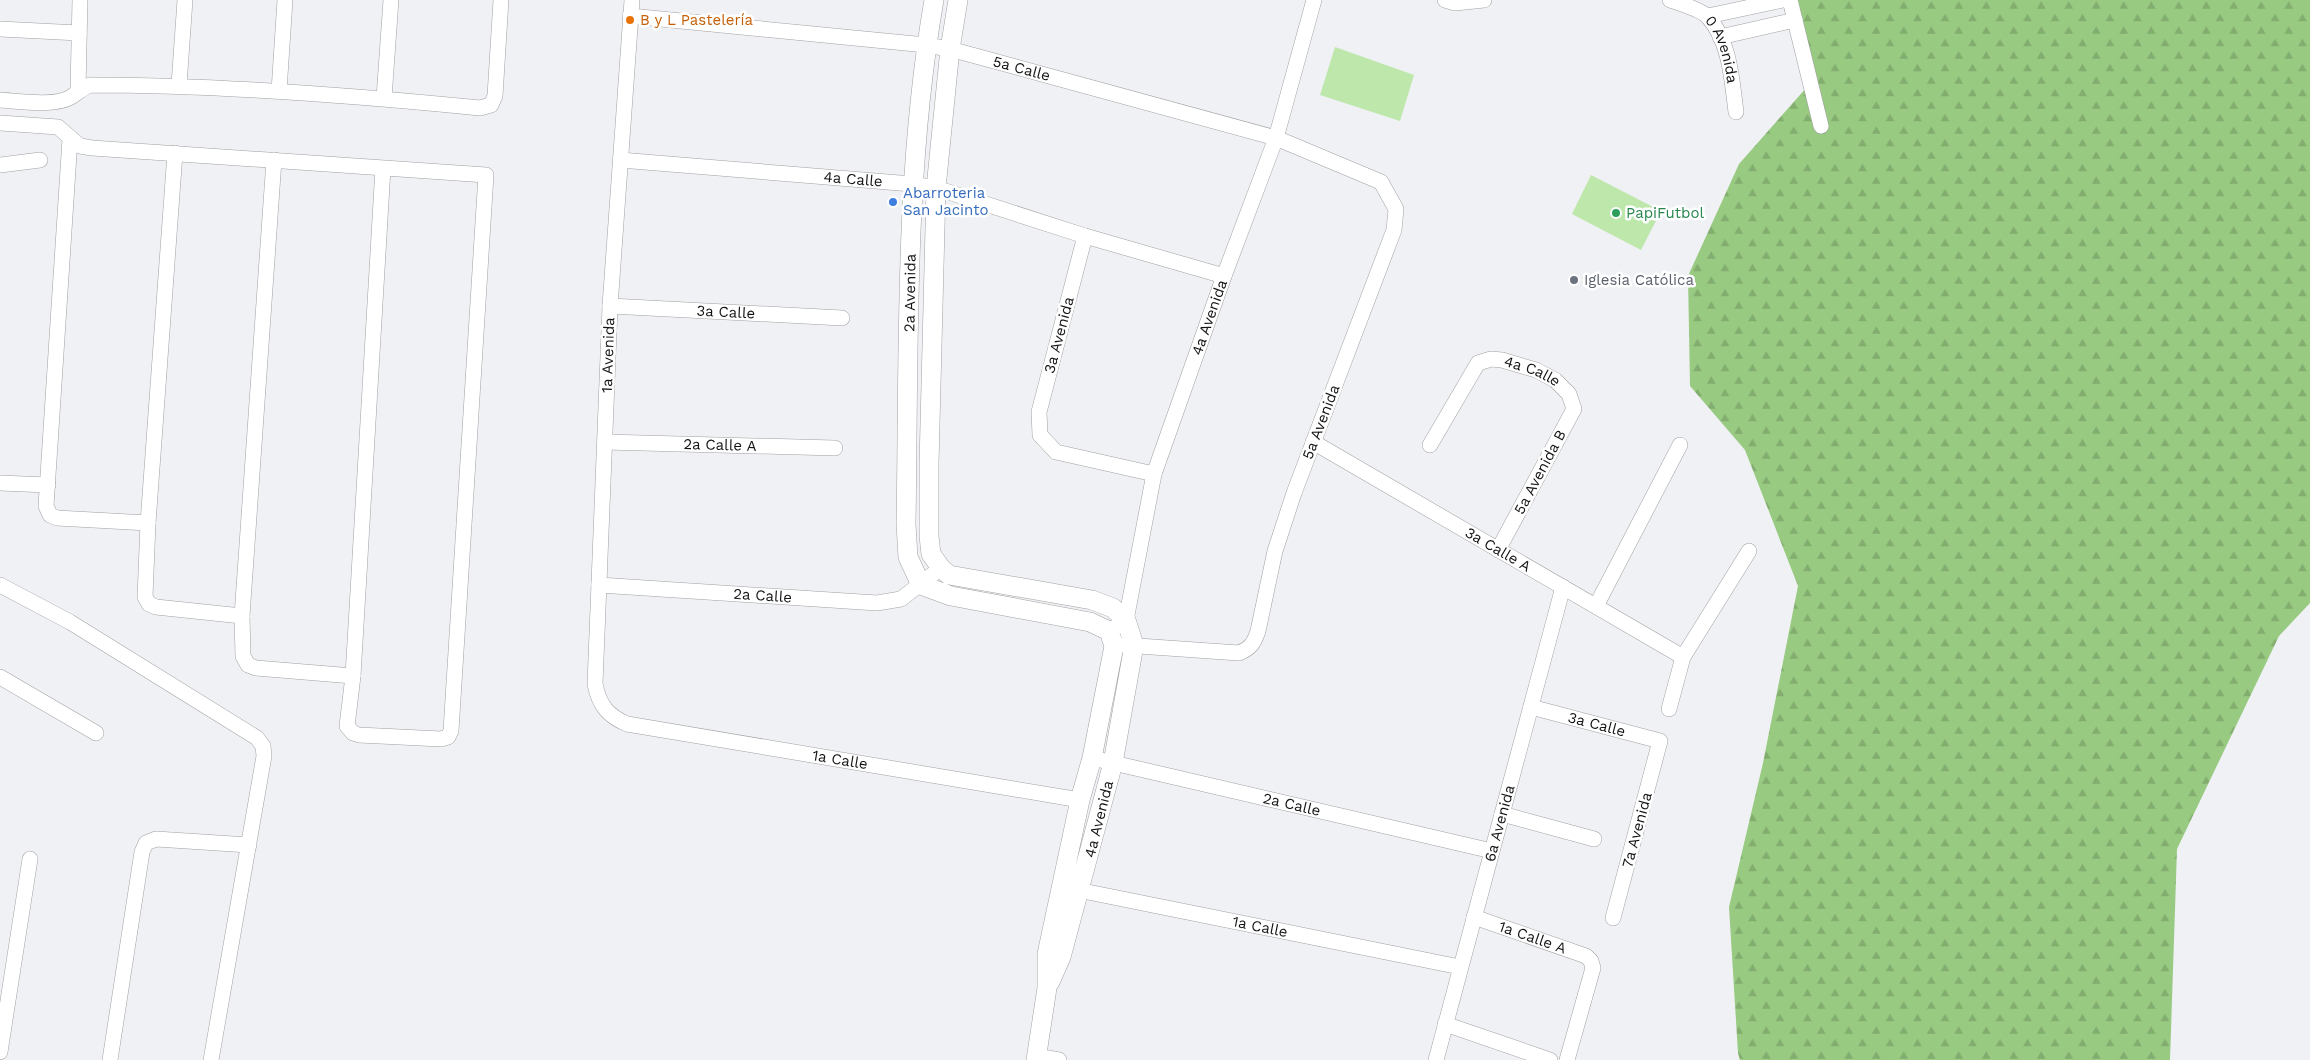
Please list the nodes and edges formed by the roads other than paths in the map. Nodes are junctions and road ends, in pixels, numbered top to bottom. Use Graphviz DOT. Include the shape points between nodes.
graph roads {
  1 [pos="80,0"];
  2 [pos="186,0"];
  3 [pos="285,0"];
  4 [pos="391,0"];
  5 [pos="501,0"];
  6 [pos="632,0"];
  7 [pos="934,0"];
  8 [pos="958,0"];
  9 [pos="1314,0"];
  10 [pos="1445,0"];
  11 [pos="1484,0"];
  12 [pos="1783,0"];
  13 [pos="1790,0"];
  14 [pos="1676,2"];
  15 [pos="630,16"];
  16 [pos="1708,16"];
  17 [pos="1795,20"];
  18 [pos="0,29"];
  19 [pos="79,33"];
  20 [pos="1720,37"];
  21 [pos="926,45"];
  22 [pos="950,50"];
  23 [pos="179,85"];
  24 [pos="78,90"];
  25 [pos="279,91"];
  26 [pos="384,98"];
  27 [pos="0,100"];
  28 [pos="1736,112"];
  29 [pos="0,123"];
  30 [pos="1821,126"];
  31 [pos="1276,138"];
  32 [pos="70,139"];
  33 [pos="176,153"];
  34 [pos="40,160"];
  35 [pos="274,160"];
  36 [pos="620,160"];
  37 [pos="0,165"];
  38 [pos="383,168"];
  39 [pos="912,184"];
  40 [pos="936,188"];
  41 [pos="1390,197"];
  42 [pos="1085,236"];
  43 [pos="1224,276"];
  44 [pos="610,306"];
  45 [pos="842,318"];
  46 [pos="1569,394"];
  47 [pos="605,442"];
  48 [pos="1313,442"];
  49 [pos="1430,445"];
  50 [pos="1680,445"];
  51 [pos="835,448"];
  52 [pos="1154,474"];
  53 [pos="0,483"];
  54 [pos="48,485"];
  55 [pos="148,523"];
  56 [pos="1498,550"];
  57 [pos="1748,551"];
  58 [pos="941,568"];
  59 [pos="0,585"];
  60 [pos="599,585"];
  61 [pos="921,585"];
  62 [pos="1563,587"];
  63 [pos="1596,606"];
  64 [pos="242,616"];
  65 [pos="1126,620"];
  66 [pos="1112,643"];
  67 [pos="1134,645"];
  68 [pos="1684,657"];
  69 [pos="353,676"];
  70 [pos="0,677"];
  71 [pos="1531,707"];
  72 [pos="604,709"];
  73 [pos="1669,709"];
  74 [pos="96,733"];
  75 [pos="1661,742"];
  76 [pos="1092,758"];
  77 [pos="1113,762"];
  78 [pos="1080,800"];
  79 [pos="1502,814"];
  80 [pos="1594,839"];
  81 [pos="249,845"];
  82 [pos="1492,851"];
  83 [pos="30,859"];
  84 [pos="1061,887"];
  85 [pos="1080,891"];
  86 [pos="1474,917"];
  87 [pos="1613,918"];
  88 [pos="1460,967"];
  89 [pos="1047,988"];
  90 [pos="1445,1024"];
  91 [pos="0,1052"];
  92 [pos="1036,1058"];
  93 [pos="110,1060"];
  94 [pos="210,1060"];
  95 [pos="1059,1060"];
  96 [pos="1436,1060"];
  97 [pos="1550,1060"];
  98 [pos="1567,1060"];
  1 -- 19 [label="street"];
  2 -- 23 [label="street"];
  3 -- 25 [label="street"];
  4 -- 26 [label="street"];
  5 -- 26 [label="street" via="495,96 490,105 480,108"];
  6 -- 15 [label="street, 1a Avenida"];
  7 -- 21 [label="street, 2a Avenida"];
  8 -- 22 [label="street, 2a Avenida"];
  9 -- 31 [label="street, 4a Avenida"];
  10 -- 11 [label="street" via="1455,3"];
  12 -- 16 [label="street"];
  13 -- 17 [label="street"];
  14 -- 16 [label="street, 0 Avenida"];
  15 -- 21 [label="street, 5a Calle"];
  15 -- 36 [label="street, 1a Avenida"];
  16 -- 20 [label="street, 0 Avenida"];
  17 -- 20 [label="street"];
  17 -- 30 [label="street"];
  18 -- 19 [label="street"];
  19 -- 24 [label="street"];
  20 -- 28 [label="street, 0 Avenida" via="1730,66"];
  21 -- 22 [label="street, 5a Calle"];
  21 -- 39 [label="street, 2a Avenida"];
  22 -- 31 [label="street, 5a Calle"];
  22 -- 40 [label="street, 2a Avenida"];
  23 -- 24 [label="street" via="90,85"];
  23 -- 25 [label="street"];
  24 -- 27 [label="street" via="70,98 54,102"];
  25 -- 26 [label="street"];
  29 -- 32 [label="street" via="58,127"];
  31 -- 41 [label="street, 5a Calle" via="1381,182"];
  31 -- 43 [label="street, 4a Avenida"];
  32 -- 33 [label="street" via="80,146 92,148"];
  32 -- 54 [label="street"];
  33 -- 35 [label="street"];
  33 -- 55 [label="street"];
  34 -- 37 [label="street"];
  35 -- 38 [label="street"];
  35 -- 64 [label="street"];
  36 -- 39 [label="street, 4a Calle"];
  36 -- 44 [label="street, 1a Avenida"];
  38 -- 69 [label="street"];
  38 -- 69 [label="street" via="486,175 451,731 448,737 353,733 348,726"];
  39 -- 40 [label="street, 4a Calle"];
  39 -- 61 [label="street, 2a Avenida" via="906,524 908,557"];
  40 -- 42 [label="street, 4a Calle"];
  40 -- 58 [label="street, 2a Avenida" via="929,536 931,554"];
  41 -- 48 [label="street, 5a Avenida" via="1396,209 1394,230"];
  42 -- 43 [label="street, 4a Calle"];
  42 -- 52 [label="street, 3a Avenida" via="1039,412 1040,435 1056,452"];
  43 -- 52 [label="street, 4a Avenida"];
  44 -- 45 [label="street, 3a Calle"];
  44 -- 47 [label="street, 1a Avenida"];
  46 -- 49 [label="street, 4a Calle" via="1555,380 1514,362 1491,359 1478,363"];
  46 -- 56 [label="street, 5a Avenida B" via="1574,409"];
  47 -- 51 [label="street, 2a Calle A"];
  47 -- 60 [label="street, 1a Avenida"];
  48 -- 56 [label="street, 3a Calle A"];
  48 -- 67 [label="street, 5a Avenida" via="1275,551 1254,644 1238,653"];
  50 -- 63 [label="street"];
  52 -- 65 [label="street, 4a Avenida"];
  53 -- 54 [label="street"];
  54 -- 55 [label="street" via="46,506 57,518"];
  55 -- 64 [label="street" via="145,597 149,604"];
  56 -- 62 [label="street, 3a Calle A"];
  57 -- 68 [label="street"];
  58 -- 61 [label="street, 2a Calle"];
  58 -- 65 [label="street" via="949,575 1092,600 1113,608"];
  59 -- 81 [label="street" via="70,622 257,738 263,746 264,756"];
  60 -- 61 [label="street, 2a Calle" via="877,604 901,598"];
  60 -- 72 [label="street, 1a Avenida" via="595,684"];
  61 -- 66 [label="street" via="951,596 1090,622"];
  62 -- 63 [label="street, 3a Calle A"];
  62 -- 71 [label="street, 6a Avenida"];
  63 -- 68 [label="street, 3a Calle A"];
  64 -- 69 [label="street" via="243,656 248,665"];
  65 -- 66 [label="street"];
  65 -- 67 [label="street"];
  66 -- 67 [label="street"];
  66 -- 76 [label="street, 4a Avenida"];
  67 -- 77 [label="street, 4a Avenida"];
  68 -- 73 [label="street"];
  70 -- 74 [label="street"];
  71 -- 75 [label="street, 3a Calle"];
  71 -- 79 [label="street, 6a Avenida"];
  72 -- 78 [label="street, 1a Calle" via="627,724"];
  75 -- 87 [label="street, 7a Avenida"];
  76 -- 77 [label="street, 2a Calle"];
  76 -- 78 [label="street, 4a Avenida"];
  77 -- 82 [label="street, 2a Calle"];
  77 -- 85 [label="street, 4a Avenida"];
  78 -- 84 [label="street, 4a Avenida"];
  79 -- 80 [label="street"];
  79 -- 82 [label="street, 6a Avenida"];
  81 -- 93 [label="street" via="156,839 146,843"];
  81 -- 94 [label="street"];
  82 -- 86 [label="street, 6a Avenida"];
  83 -- 91 [label="street"];
  84 -- 85 [label="street, 1a Calle"];
  84 -- 89 [label="street, 4a Avenida" via="1047,954"];
  85 -- 88 [label="street, 1a Calle"];
  85 -- 89 [label="street, 4a Avenida" via="1061,957"];
  86 -- 88 [label="street, 6a Avenida"];
  86 -- 98 [label="street, 1a Calle A" via="1586,956 1591,961 1593,968"];
  88 -- 90 [label="street, 6a Avenida"];
  89 -- 92 [label="street, 4a Avenida"];
  90 -- 96 [label="street, 6a Avenida"];
  90 -- 97 [label="street"];
  92 -- 95 [label="street"];
}
